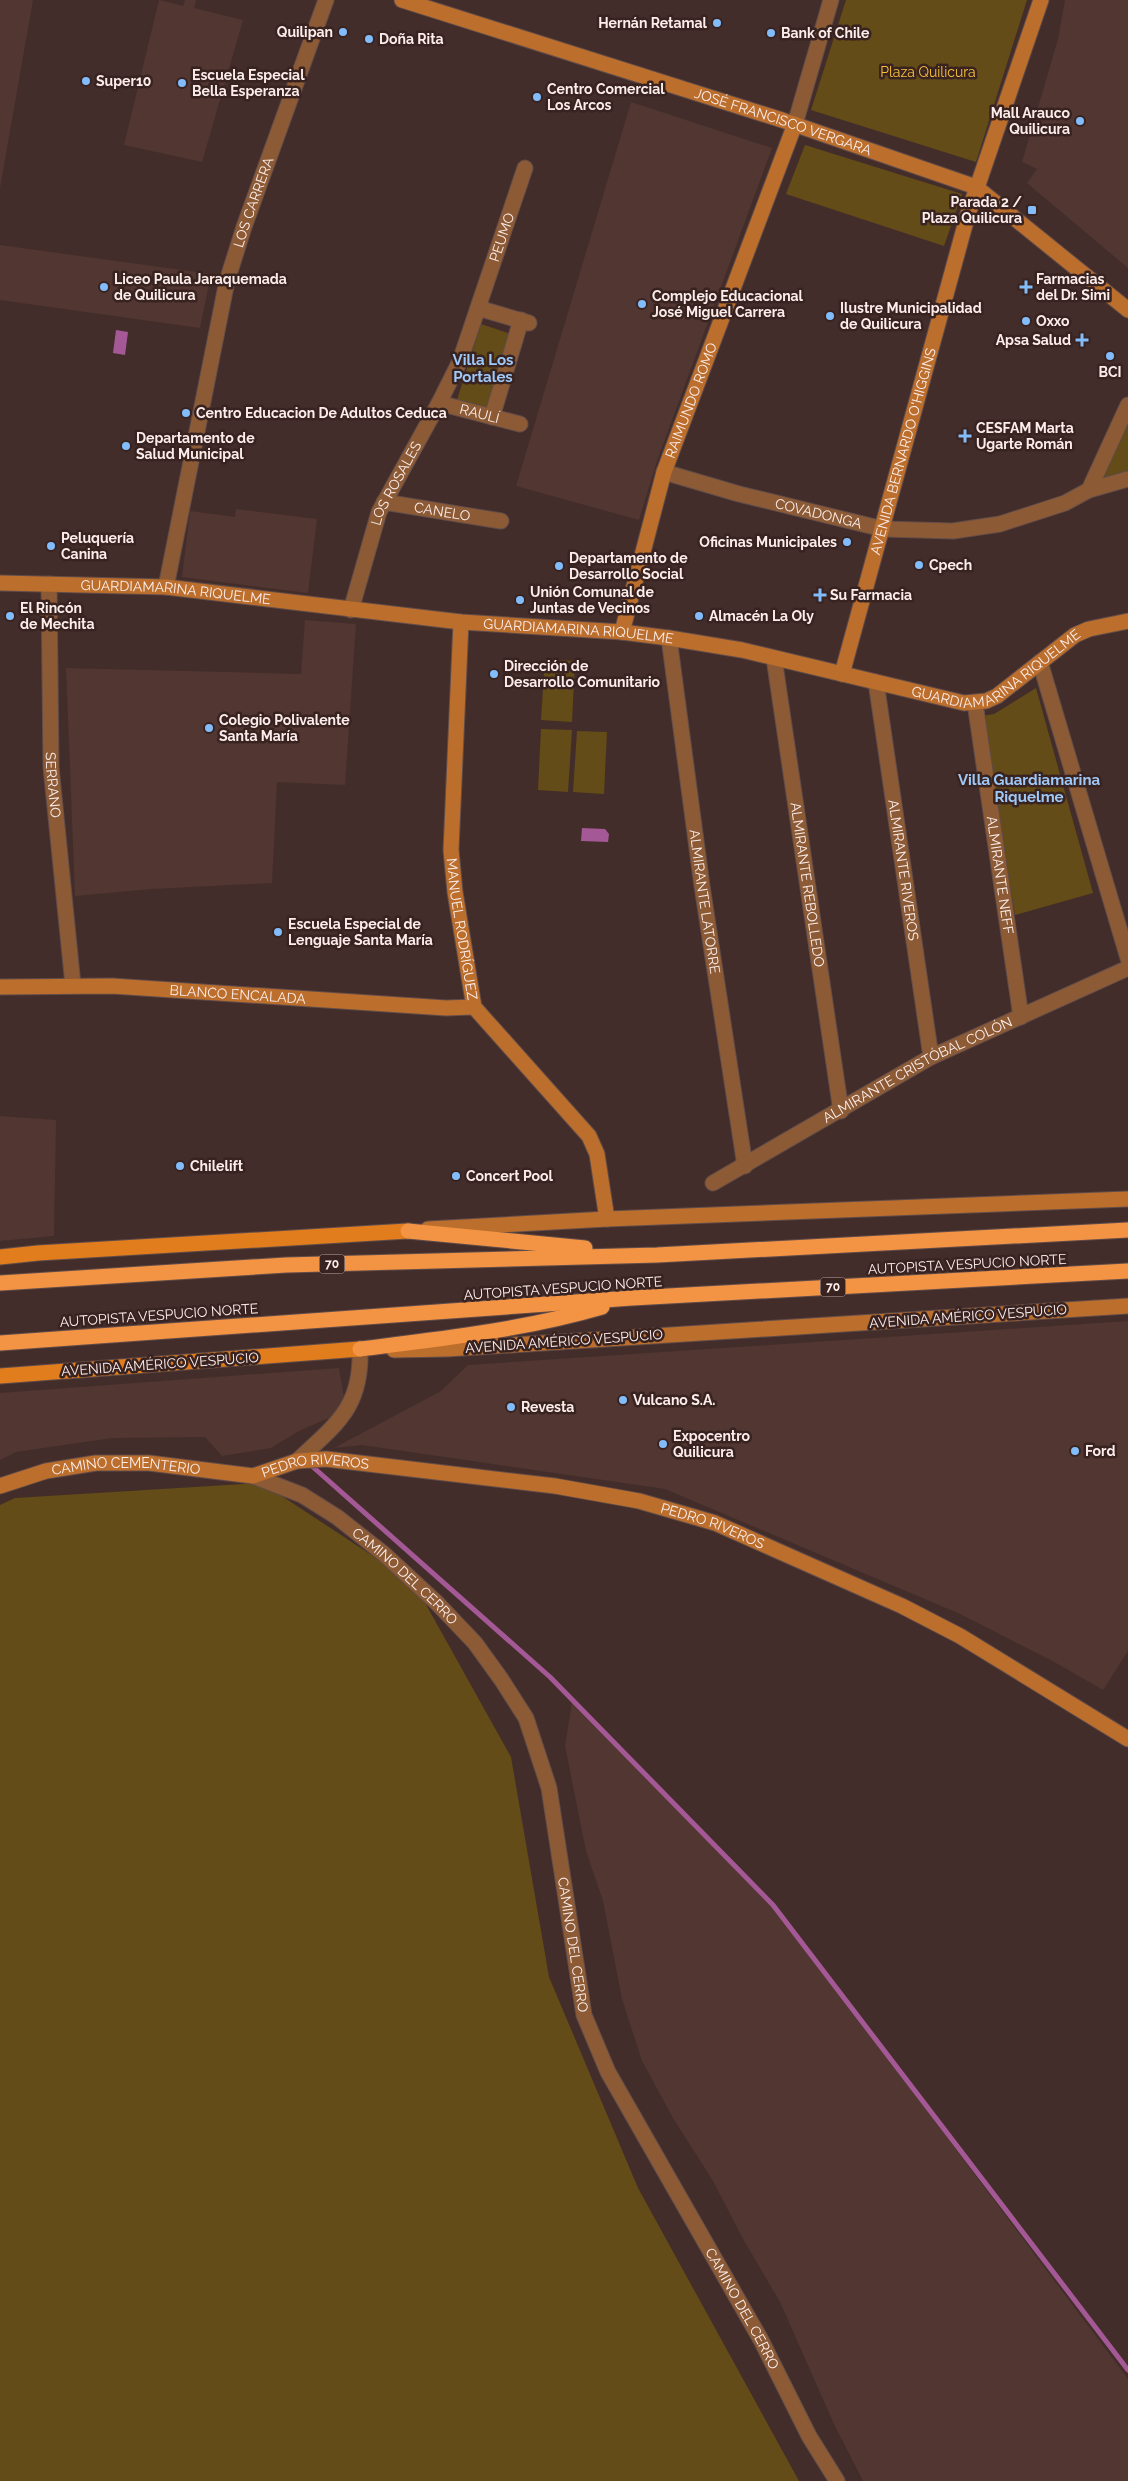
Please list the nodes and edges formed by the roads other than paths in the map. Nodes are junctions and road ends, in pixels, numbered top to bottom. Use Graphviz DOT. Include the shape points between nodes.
graph roads {
  1 [pos="326,0"];
  2 [pos="402,0"];
  3 [pos="831,0"];
  4 [pos="1041,0"];
  5 [pos="795,124"];
  6 [pos="525,168"];
  7 [pos="976,187"];
  8 [pos="478,308"];
  9 [pos="1128,310"];
  10 [pos="439,403"];
  11 [pos="1128,405"];
  12 [pos="492,417"];
  13 [pos="520,424"];
  14 [pos="664,472"];
  15 [pos="1128,480"];
  16 [pos="1089,490"];
  17 [pos="384,502"];
  18 [pos="501,521"];
  19 [pos="883,529"];
  20 [pos="0,583"];
  21 [pos="49,584"];
  22 [pos="166,587"];
  23 [pos="351,610"];
  24 [pos="461,622"];
  25 [pos="1127,625"];
  26 [pos="622,632"];
  27 [pos="669,638"];
  28 [pos="774,658"];
  29 [pos="1040,662"];
  30 [pos="842,674"];
  31 [pos="876,682"];
  32 [pos="975,703"];
  33 [pos="1128,958"];
  34 [pos="1128,968"];
  35 [pos="73,985"];
  36 [pos="0,987"];
  37 [pos="474,1007"];
  38 [pos="1021,1017"];
  39 [pos="931,1057"];
  40 [pos="841,1111"];
  41 [pos="745,1166"];
  42 [pos="713,1183"];
  43 [pos="1128,1199"];
  44 [pos="607,1219"];
  45 [pos="1128,1230"];
  46 [pos="408,1231"];
  47 [pos="656,1255"];
  48 [pos="0,1257"];
  49 [pos="1128,1271"];
  50 [pos="4,1283"];
  51 [pos="632,1298"];
  52 [pos="1128,1306"];
  53 [pos="0,1343"];
  54 [pos="360,1349"];
  55 [pos="0,1376"];
  56 [pos="297,1461"];
  57 [pos="253,1476"];
  58 [pos="0,1486"];
  59 [pos="1128,1739"];
  60 [pos="837,2481"];
  1 -- 22 [label="street, LOS CARRERA" via="227,281"];
  2 -- 5 [label="street, JOSÉ FRANCISCO VERGARA"];
  3 -- 5 [label="street, RAIMUNDO ROMO"];
  4 -- 7 [label="street, AVENIDA BERNARDO O'HIGGINS"];
  5 -- 7 [label="street, JOSÉ FRANCISCO VERGARA"];
  5 -- 14 [label="street, RAIMUNDO ROMO"];
  6 -- 8 [label="street, PEUMO"];
  7 -- 9 [label="street, JOSÉ FRANCISCO VERGARA"];
  7 -- 19 [label="street, AVENIDA BERNARDO O'HIGGINS"];
  8 -- 10 [label="street, LOS ROSALES" via="460,361"];
  8 -- 12 [label="street" via="525,322"];
  10 -- 12 [label="street, RAULÍ"];
  10 -- 17 [label="street, LOS ROSALES"];
  11 -- 16 [label="street"];
  12 -- 13 [label="street, RAULÍ"];
  14 -- 19 [label="street, COVADONGA"];
  14 -- 26 [label="street, RAIMUNDO ROMO"];
  15 -- 16 [label="street, COVADONGA"];
  16 -- 19 [label="street, COVADONGA" via="1065,503 1000,524 953,531"];
  17 -- 18 [label="street, CANELO"];
  17 -- 23 [label="street, LOS ROSALES"];
  19 -- 30 [label="street, AVENIDA BERNARDO O'HIGGINS"];
  20 -- 21 [label="street, GUARDIAMARINA RIQUELME"];
  21 -- 22 [label="street, GUARDIAMARINA RIQUELME"];
  21 -- 35 [label="street, SERRANO" via="51,767"];
  22 -- 23 [label="street, GUARDIAMARINA RIQUELME"];
  23 -- 24 [label="street, GUARDIAMARINA RIQUELME"];
  24 -- 26 [label="street, GUARDIAMARINA RIQUELME"];
  24 -- 37 [label="street, MANUEL RODRÍGUEZ" via="452,850"];
  25 -- 29 [label="street, GUARDIAMARINA RIQUELME" via="1081,632"];
  26 -- 27 [label="street, GUARDIAMARINA RIQUELME"];
  27 -- 28 [label="street, GUARDIAMARINA RIQUELME"];
  27 -- 41 [label="street, ALMIRANTE LATORRE"];
  28 -- 30 [label="street, GUARDIAMARINA RIQUELME"];
  28 -- 40 [label="street, ALMIRANTE REBOLLEDO"];
  29 -- 32 [label="street, GUARDIAMARINA RIQUELME" via="997,696"];
  29 -- 33 [label="street"];
  30 -- 31 [label="street, GUARDIAMARINA RIQUELME"];
  31 -- 32 [label="street, GUARDIAMARINA RIQUELME" via="952,701"];
  31 -- 39 [label="street, ALMIRANTE RIVEROS"];
  32 -- 38 [label="street, ALMIRANTE NEFF"];
  34 -- 38 [label="street, ALMIRANTE CRISTÓBAL COLÓN"];
  35 -- 36 [label="street, BLANCO ENCALADA"];
  35 -- 37 [label="street, BLANCO ENCALADA" via="446,1008"];
  37 -- 44 [label="street, MANUEL RODRÍGUEZ" via="589,1136 597,1154"];
  38 -- 39 [label="street, ALMIRANTE CRISTÓBAL COLÓN"];
  39 -- 40 [label="street, ALMIRANTE CRISTÓBAL COLÓN"];
  40 -- 41 [label="street, ALMIRANTE CRISTÓBAL COLÓN"];
  41 -- 42 [label="street, ALMIRANTE CRISTÓBAL COLÓN"];
  43 -- 44 [label="street"];
  44 -- 46 [label="street"];
  45 -- 47 [label="highway, AUTOPISTA VESPUCIO NORTE / 70"];
  46 -- 47 [label="highway"];
  46 -- 48 [label="main road"];
  47 -- 50 [label="highway, AUTOPISTA VESPUCIO NORTE / 70" via="286,1265"];
  49 -- 51 [label="highway, AUTOPISTA VESPUCIO NORTE / 70"];
  51 -- 53 [label="highway, AUTOPISTA VESPUCIO NORTE / 70"];
  51 -- 54 [label="highway" via="572,1316 508,1328"];
  52 -- 54 [label="street, AVENIDA AMÉRICO VESPUCIO" via="447,1349"];
  54 -- 55 [label="main road, AVENIDA AMÉRICO VESPUCIO"];
  54 -- 56 [label="street" via="359,1382 352,1401 333,1426"];
  56 -- 57 [label="street, PEDRO RIVEROS"];
  56 -- 59 [label="street, PEDRO RIVEROS" via="352,1461 555,1486 639,1501 714,1523 902,1606 960,1636"];
  57 -- 58 [label="street, CAMINO CEMENTERIO" via="149,1463 105,1463 46,1471"];
  57 -- 60 [label="street, CAMINO DEL CERRO" via="302,1495 337,1517 384,1554 475,1643 526,1718 549,1788 584,2014 608,2072 761,2340 809,2436"];
}
